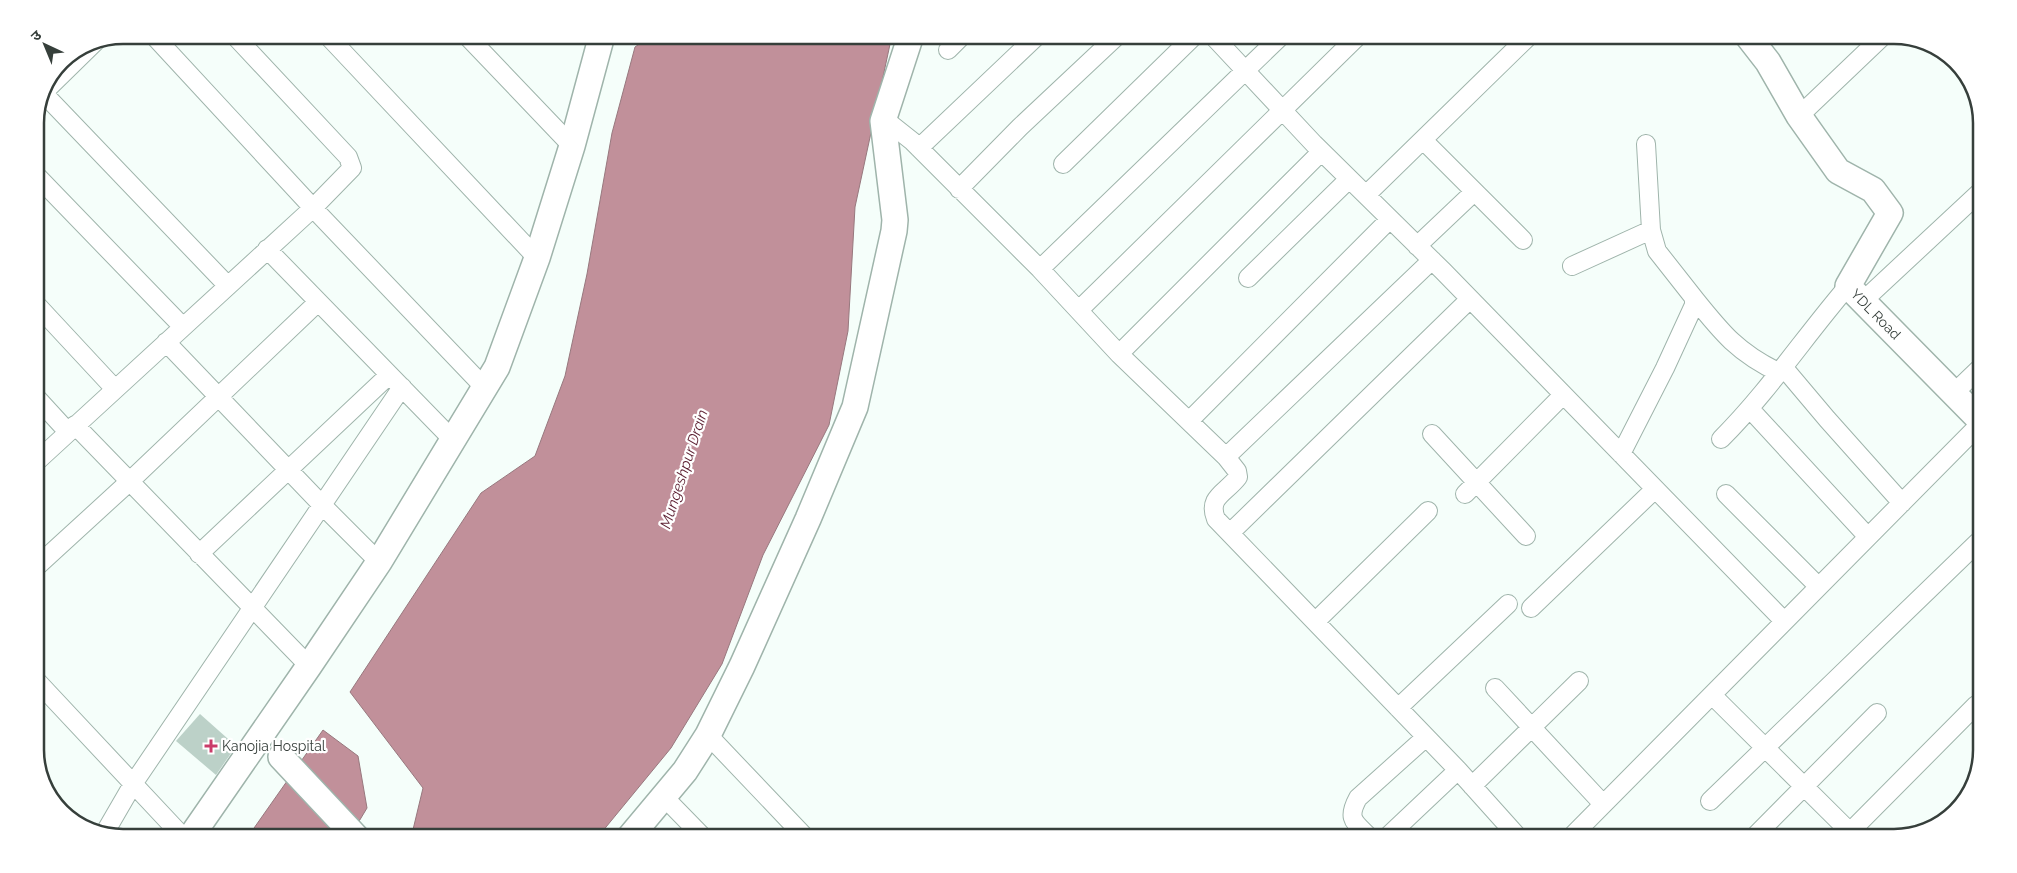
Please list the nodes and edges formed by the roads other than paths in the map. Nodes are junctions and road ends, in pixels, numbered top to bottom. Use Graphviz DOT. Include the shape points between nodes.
graph roads {
  1 [pos="161,44"];
  2 [pos="242,44"];
  3 [pos="335,44"];
  4 [pos="475,44"];
  5 [pos="600,44"];
  6 [pos="908,44"];
  7 [pos="954,44"];
  8 [pos="1029,44"];
  9 [pos="1108,44"];
  10 [pos="1186,44"];
  11 [pos="1220,44"];
  12 [pos="1273,44"];
  13 [pos="1350,44"];
  14 [pos="1516,44"];
  15 [pos="1754,44"];
  16 [pos="1875,44"];
  17 [pos="948,50"];
  18 [pos="74,61"];
  19 [pos="1246,71"];
  20 [pos="58,78"];
  21 [pos="48,98"];
  22 [pos="1282,110"];
  23 [pos="1799,116"];
  24 [pos="883,118"];
  25 [pos="1423,140"];
  26 [pos="1646,144"];
  27 [pos="572,146"];
  28 [pos="919,148"];
  29 [pos="1321,152"];
  30 [pos="1063,164"];
  31 [pos="1349,178"];
  32 [pos="44,183"];
  33 [pos="959,189"];
  34 [pos="1474,192"];
  35 [pos="1366,195"];
  36 [pos="1973,198"];
  37 [pos="313,208"];
  38 [pos="1390,220"];
  39 [pos="1651,230"];
  40 [pos="1522,240"];
  41 [pos="1418,246"];
  42 [pos="267,249"];
  43 [pos="537,258"];
  44 [pos="1432,260"];
  45 [pos="1572,266"];
  46 [pos="1040,269"];
  47 [pos="1248,278"];
  48 [pos="228,286"];
  49 [pos="1856,293"];
  50 [pos="1694,298"];
  51 [pos="1470,299"];
  52 [pos="318,302"];
  53 [pos="1080,310"];
  54 [pos="44,313"];
  55 [pos="183,327"];
  56 [pos="166,342"];
  57 [pos="1119,354"];
  58 [pos="1782,370"];
  59 [pos="389,375"];
  60 [pos="1973,376"];
  61 [pos="402,387"];
  62 [pos="485,388"];
  63 [pos="115,389"];
  64 [pos="1954,393"];
  65 [pos="1563,395"];
  66 [pos="217,397"];
  67 [pos="44,404"];
  68 [pos="1750,409"];
  69 [pos="1973,413"];
  70 [pos="1189,421"];
  71 [pos="72,429"];
  72 [pos="1973,431"];
  73 [pos="1432,434"];
  74 [pos="1721,439"];
  75 [pos="453,440"];
  76 [pos="1621,454"];
  77 [pos="44,455"];
  78 [pos="1226,457"];
  79 [pos="288,470"];
  80 [pos="129,482"];
  81 [pos="1471,488"];
  82 [pos="1655,489"];
  83 [pos="1726,494"];
  84 [pos="1902,503"];
  85 [pos="322,505"];
  86 [pos="1428,511"];
  87 [pos="1230,533"];
  88 [pos="1526,536"];
  89 [pos="1868,537"];
  90 [pos="1973,547"];
  91 [pos="198,554"];
  92 [pos="44,560"];
  93 [pos="379,562"];
  94 [pos="1818,586"];
  95 [pos="1508,604"];
  96 [pos="251,608"];
  97 [pos="1531,608"];
  98 [pos="1316,621"];
  99 [pos="1784,621"];
  100 [pos="310,666"];
  101 [pos="1579,681"];
  102 [pos="1495,688"];
  103 [pos="44,689"];
  104 [pos="1712,694"];
  105 [pos="1398,708"];
  106 [pos="1973,708"];
  107 [pos="1877,713"];
  108 [pos="1532,727"];
  109 [pos="260,735"];
  110 [pos="708,735"];
  111 [pos="1426,737"];
  112 [pos="1765,747"];
  113 [pos="281,757"];
  114 [pos="1458,770"];
  115 [pos="133,784"];
  116 [pos="1472,786"];
  117 [pos="1805,787"];
  118 [pos="664,797"];
  119 [pos="1710,802"];
  120 [pos="1603,804"];
  121 [pos="107,828"];
  122 [pos="176,829"];
  123 [pos="196,829"];
  124 [pos="349,829"];
  125 [pos="637,829"];
  126 [pos="695,829"];
  127 [pos="797,829"];
  128 [pos="1362,829"];
  129 [pos="1396,829"];
  130 [pos="1511,829"];
  131 [pos="1579,829"];
  132 [pos="1762,829"];
  133 [pos="1844,829"];
  134 [pos="1857,829"];
  1 -- 37 [label="street"];
  2 -- 37 [label="street" via="351,162 352,168"];
  3 -- 43 [label="street"];
  4 -- 27 [label="street"];
  5 -- 27 [label="street"];
  6 -- 24 [label="street"];
  7 -- 17 [label="street"];
  8 -- 28 [label="street"];
  9 -- 33 [label="street"];
  10 -- 30 [label="street"];
  11 -- 19 [label="street"];
  12 -- 19 [label="street"];
  13 -- 22 [label="street"];
  14 -- 25 [label="street"];
  15 -- 23 [label="street, YDL Road"];
  16 -- 23 [label="street"];
  18 -- 20 [label="street"];
  19 -- 22 [label="street"];
  19 -- 46 [label="street"];
  21 -- 48 [label="street"];
  22 -- 29 [label="street"];
  22 -- 53 [label="street"];
  23 -- 49 [label="street, YDL Road" via="1838,170 1873,190 1890,213"];
  24 -- 28 [label="street"];
  24 -- 110 [label="street" via="894,231 856,407 742,666"];
  25 -- 34 [label="street"];
  25 -- 35 [label="street"];
  26 -- 39 [label="street"];
  27 -- 43 [label="street"];
  28 -- 33 [label="street"];
  29 -- 31 [label="street"];
  29 -- 57 [label="street"];
  31 -- 35 [label="street"];
  31 -- 47 [label="street"];
  32 -- 55 [label="street"];
  33 -- 46 [label="street"];
  34 -- 40 [label="street"];
  34 -- 41 [label="street"];
  35 -- 38 [label="street"];
  36 -- 49 [label="street"];
  37 -- 42 [label="street"];
  37 -- 62 [label="street"];
  38 -- 41 [label="street"];
  38 -- 70 [label="street"];
  39 -- 45 [label="street"];
  39 -- 50 [label="street" via="1657,251"];
  41 -- 44 [label="street"];
  42 -- 48 [label="street"];
  42 -- 52 [label="street"];
  43 -- 62 [label="street" via="498,367"];
  44 -- 51 [label="street"];
  44 -- 78 [label="street"];
  46 -- 53 [label="street"];
  48 -- 55 [label="street"];
  49 -- 58 [label="street" via="1817,322"];
  49 -- 64 [label="street, YDL Road"];
  50 -- 58 [label="street" via="1725,336 1757,362"];
  50 -- 76 [label="street" via="1694,305 1665,368"];
  51 -- 65 [label="street"];
  51 -- 87 [label="street"];
  52 -- 59 [label="street"];
  52 -- 66 [label="street"];
  53 -- 57 [label="street"];
  54 -- 63 [label="street"];
  55 -- 56 [label="street"];
  56 -- 63 [label="street"];
  56 -- 66 [label="street"];
  57 -- 70 [label="street"];
  58 -- 68 [label="street"];
  58 -- 84 [label="street"];
  59 -- 61 [label="street"];
  59 -- 79 [label="street"];
  60 -- 64 [label="street"];
  61 -- 75 [label="street"];
  61 -- 85 [label="street"];
  62 -- 75 [label="street"];
  63 -- 71 [label="street"];
  64 -- 69 [label="street, YDL Road"];
  65 -- 76 [label="street"];
  65 -- 81 [label="street"];
  66 -- 79 [label="street"];
  66 -- 80 [label="street"];
  67 -- 71 [label="street"];
  68 -- 74 [label="street"];
  68 -- 89 [label="street"];
  70 -- 78 [label="street"];
  71 -- 77 [label="street"];
  71 -- 80 [label="street"];
  72 -- 84 [label="street"];
  73 -- 81 [label="street"];
  75 -- 93 [label="street"];
  76 -- 82 [label="street"];
  78 -- 87 [label="street" via="1238,477 1215,499 1212,509 1216,519"];
  79 -- 85 [label="street"];
  79 -- 91 [label="street"];
  80 -- 91 [label="street"];
  80 -- 92 [label="street"];
  81 -- 88 [label="street"];
  82 -- 97 [label="street"];
  82 -- 99 [label="street"];
  83 -- 94 [label="street"];
  84 -- 89 [label="street"];
  85 -- 93 [label="street"];
  85 -- 96 [label="street"];
  86 -- 98 [label="street"];
  87 -- 98 [label="street"];
  89 -- 94 [label="street"];
  90 -- 112 [label="street"];
  91 -- 96 [label="street"];
  93 -- 100 [label="street"];
  94 -- 99 [label="street"];
  95 -- 105 [label="street"];
  96 -- 100 [label="street"];
  96 -- 115 [label="street"];
  98 -- 105 [label="street"];
  99 -- 104 [label="street"];
  100 -- 109 [label="street"];
  101 -- 108 [label="street"];
  102 -- 108 [label="street"];
  103 -- 115 [label="street"];
  104 -- 112 [label="street"];
  104 -- 120 [label="street"];
  105 -- 111 [label="street"];
  106 -- 134 [label="street"];
  107 -- 117 [label="street"];
  108 -- 116 [label="street"];
  108 -- 120 [label="street"];
  109 -- 113 [label="street"];
  109 -- 123 [label="street"];
  110 -- 118 [label="street"];
  110 -- 127 [label="street"];
  111 -- 114 [label="street"];
  111 -- 128 [label="street" via="1358,798 1351,810 1353,820"];
  112 -- 117 [label="street"];
  112 -- 119 [label="street"];
  113 -- 124 [label="street"];
  114 -- 116 [label="street"];
  114 -- 129 [label="street"];
  115 -- 121 [label="street"];
  115 -- 122 [label="street"];
  116 -- 130 [label="street"];
  117 -- 132 [label="street"];
  117 -- 133 [label="street"];
  118 -- 125 [label="street"];
  118 -- 126 [label="street"];
  120 -- 131 [label="street"];
}
